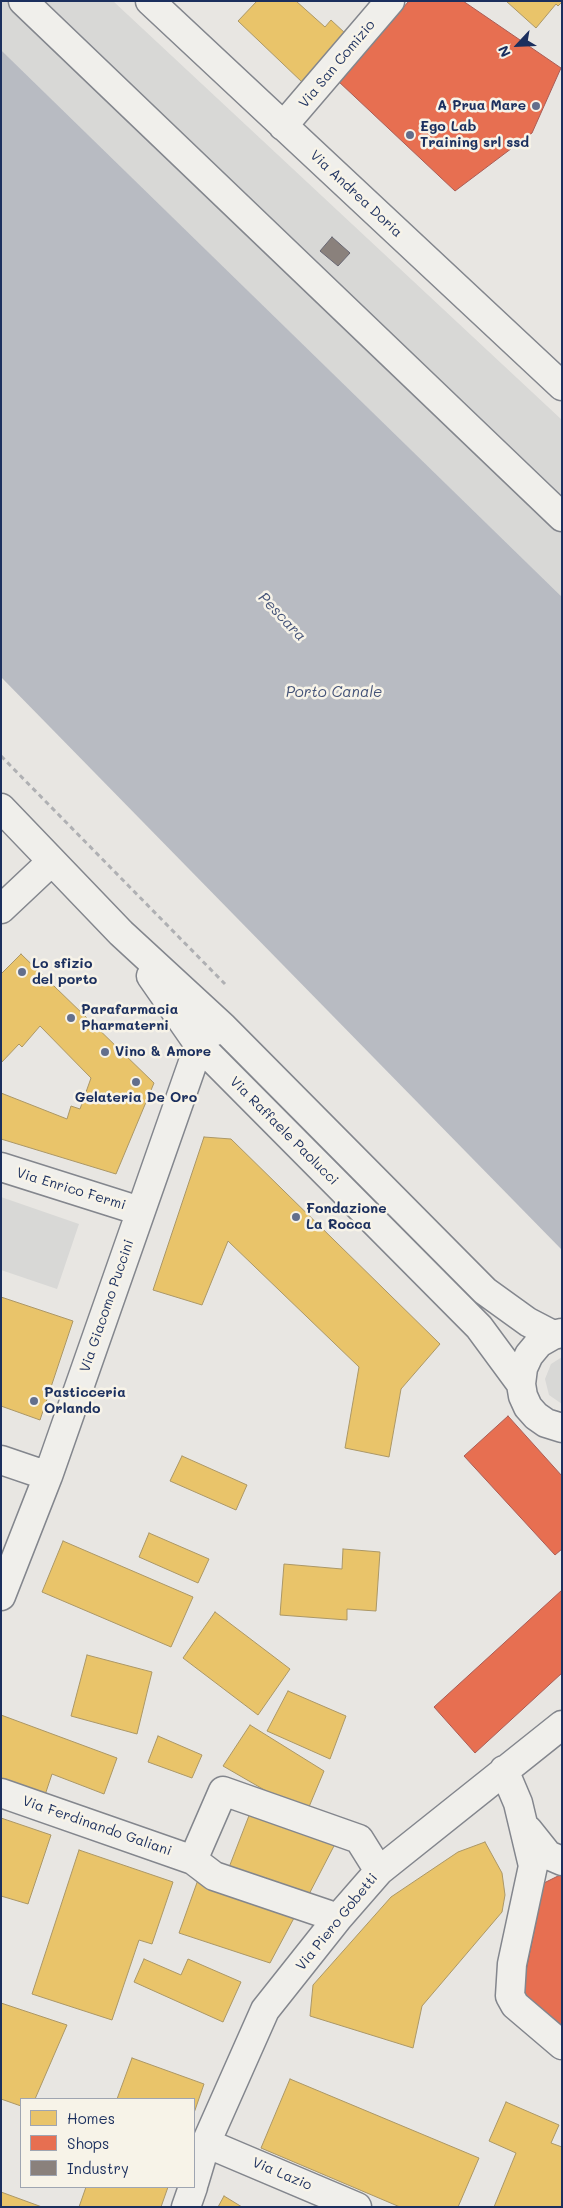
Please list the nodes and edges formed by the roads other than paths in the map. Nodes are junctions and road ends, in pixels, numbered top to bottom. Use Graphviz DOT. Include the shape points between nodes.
graph roads {
  1 [pos="23,1"];
  2 [pos="150,1"];
  3 [pos="390,1"];
  4 [pos="283,126"];
  5 [pos="562,386"];
  6 [pos="562,517"];
  7 [pos="1,808"];
  8 [pos="52,861"];
  9 [pos="1,909"];
  10 [pos="121,933"];
  11 [pos="224,1027"];
  12 [pos="199,1045"];
  13 [pos="1,1167"];
  14 [pos="140,1211"];
  15 [pos="557,1334"];
  16 [pos="521,1384"];
  17 [pos="562,1428"];
  18 [pos="1,1460"];
  19 [pos="48,1476"];
  20 [pos="1,1596"];
  21 [pos="562,1725"];
  22 [pos="504,1770"];
  23 [pos="1,1793"];
  24 [pos="525,1826"];
  25 [pos="193,1860"];
  26 [pos="562,1862"];
  27 [pos="378,1870"];
  28 [pos="529,1886"];
  29 [pos="338,1918"];
  30 [pos="562,2045"];
  31 [pos="206,2143"];
  32 [pos="195,2180"];
  33 [pos="192,2188"];
  34 [pos="186,2207"];
  35 [pos="357,2207"];
  1 -- 6 [label="street"];
  2 -- 4 [label="street, Via Andrea Doria"];
  3 -- 4 [label="street, Via San Comizio"];
  4 -- 5 [label="street, Via Andrea Doria"];
  7 -- 8 [label="street, Via Raffaele Paolucci"];
  8 -- 9 [label="street"];
  8 -- 10 [label="street, Via Raffaele Paolucci"];
  10 -- 11 [label="street, Via Raffaele Paolucci"];
  10 -- 12 [label="street, Via Raffaele Paolucci"];
  11 -- 12 [label="street" via="207,1036"];
  11 -- 15 [label="street, Via Raffaele Paolucci" via="485,1291 528,1322"];
  12 -- 14 [label="street, Via Giacomo Puccini"];
  12 -- 16 [label="street, Via Raffaele Paolucci" via="479,1328"];
  13 -- 14 [label="street, Via Enrico Fermi"];
  14 -- 19 [label="street, Via Giacomo Puccini"];
  15 -- 16 [label="street" via="539,1343 529,1354 522,1368"];
  16 -- 17 [label="street, Via Raffaele Paolucci" via="526,1401 536,1416"];
  18 -- 19 [label="street"];
  19 -- 20 [label="street, Via Giacomo Puccini"];
  21 -- 22 [label="street, Via Piero Gobetti"];
  22 -- 24 [label="street"];
  22 -- 27 [label="street, Via Piero Gobetti"];
  23 -- 25 [label="street, Via Ferdinando Galiani"];
  24 -- 26 [label="street" via="548,1855"];
  24 -- 28 [label="street" via="533,1866"];
  25 -- 27 [label="street" via="223,1791 359,1839"];
  25 -- 29 [label="street, Via Ferdinando Galiani" via="214,1876"];
  26 -- 28 [label="street"];
  27 -- 29 [label="street, Via Piero Gobetti"];
  28 -- 30 [label="street" via="512,1964 510,1996"];
  29 -- 31 [label="street, Via Piero Gobetti" via="265,2010"];
  31 -- 32 [label="street, Via Piero Gobetti"];
  31 -- 35 [label="street, Via Lazio"];
  33 -- 34 [label="street"];
}
